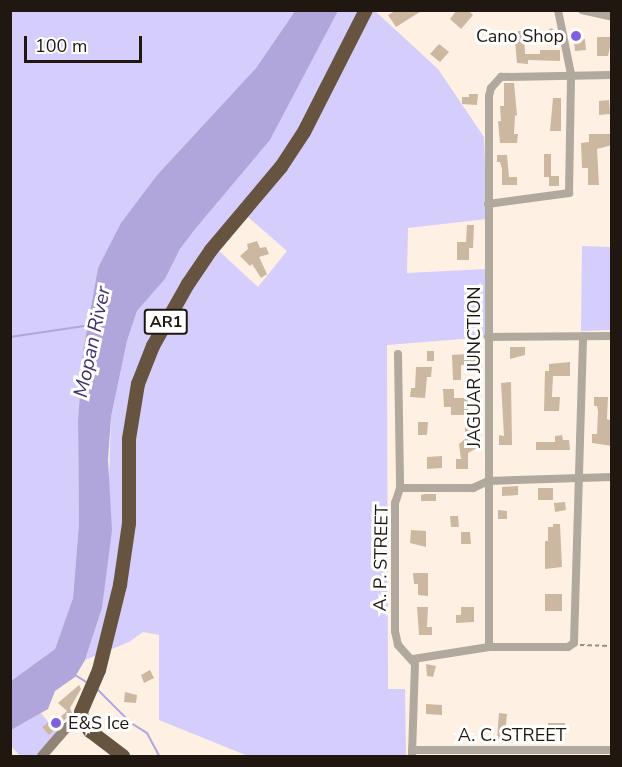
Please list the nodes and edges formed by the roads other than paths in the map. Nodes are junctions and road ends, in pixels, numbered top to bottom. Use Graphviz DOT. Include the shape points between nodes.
graph roads {
  1 [pos="366,10"];
  2 [pos="558,10"];
  3 [pos="582,10"];
  4 [pos="612,17"];
  5 [pos="571,74"];
  6 [pos="612,75"];
  7 [pos="488,204"];
  8 [pos="583,336"];
  9 [pos="612,336"];
  10 [pos="488,337"];
  11 [pos="398,354"];
  12 [pos="580,477"];
  13 [pos="612,477"];
  14 [pos="489,481"];
  15 [pos="400,488"];
  16 [pos="489,647"];
  17 [pos="413,659"];
  18 [pos="82,718"];
  19 [pos="612,750"];
  20 [pos="412,753"];
  21 [pos="533,753"];
  22 [pos="42,756"];
  23 [pos="123,756"];
  1 -- 18 [label="highway, AR1" via="304,132 281,167 192,277 143,370 129,439 129,523 120,585"];
  2 -- 5 [label="street"];
  3 -- 4 [label="street"];
  5 -- 6 [label="street"];
  5 -- 7 [label="street, JAGUAR JUNCTION" via="501,77 491,88"];
  5 -- 7 [label="street" via="570,193"];
  7 -- 10 [label="street, JAGUAR JUNCTION"];
  8 -- 9 [label="street"];
  8 -- 10 [label="street"];
  8 -- 12 [label="street"];
  10 -- 14 [label="street, JAGUAR JUNCTION"];
  11 -- 15 [label="street, A. P. STREET"];
  12 -- 13 [label="street"];
  12 -- 14 [label="street"];
  12 -- 16 [label="street" via="574,643 568,647"];
  14 -- 15 [label="street" via="473,488"];
  14 -- 16 [label="street, JAGUAR JUNCTION"];
  15 -- 17 [label="street, A. P. STREET" via="395,503 395,631 398,645"];
  16 -- 17 [label="street"];
  17 -- 20 [label="street"];
  18 -- 22 [label="street" via="66,728"];
  18 -- 23 [label="highway" via="90,730"];
  19 -- 21 [label="street, A. C. STREET"];
  20 -- 21 [label="street, A. C. STREET"];
}
